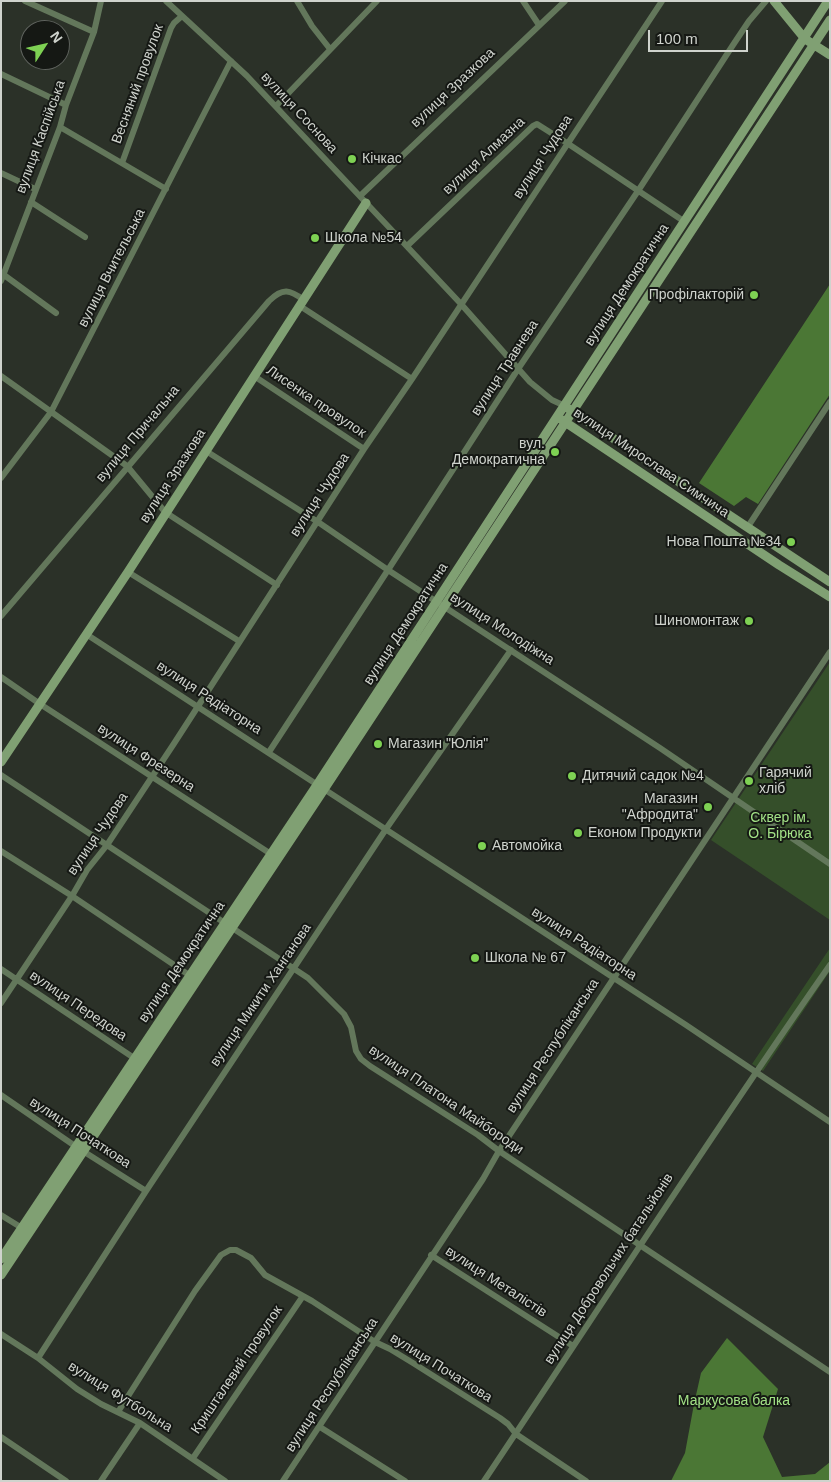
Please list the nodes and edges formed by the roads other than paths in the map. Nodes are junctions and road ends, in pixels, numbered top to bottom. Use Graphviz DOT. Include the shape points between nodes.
graph roads {
  1 [pos="25,1"];
  2 [pos="102,1"];
  3 [pos="166,1"];
  4 [pos="297,1"];
  5 [pos="523,1"];
  6 [pos="565,1"];
  7 [pos="662,1"];
  8 [pos="766,1"];
  9 [pos="774,1"];
  10 [pos="828,1"];
  11 [pos="375,2"];
  12 [pos="182,16"];
  13 [pos="830,20"];
  14 [pos="540,25"];
  15 [pos="94,32"];
  16 [pos="805,39"];
  17 [pos="814,45"];
  18 [pos="330,49"];
  19 [pos="830,55"];
  20 [pos="231,61"];
  21 [pos="1,74"];
  22 [pos="66,105"];
  23 [pos="276,106"];
  24 [pos="60,127"];
  25 [pos="567,143"];
  26 [pos="122,163"];
  27 [pos="1,173"];
  28 [pos="35,189"];
  29 [pos="166,189"];
  30 [pos="638,191"];
  31 [pos="363,199"];
  32 [pos="31,202"];
  33 [pos="685,222"];
  34 [pos="85,237"];
  35 [pos="407,246"];
  36 [pos="2,278"];
  37 [pos="302,303"];
  38 [pos="461,304"];
  39 [pos="56,313"];
  40 [pos="518,369"];
  41 [pos="1,376"];
  42 [pos="254,376"];
  43 [pos="412,379"];
  44 [pos="552,400"];
  45 [pos="830,402"];
  46 [pos="568,409"];
  47 [pos="51,412"];
  48 [pos="561,419"];
  49 [pos="364,449"];
  50 [pos="206,451"];
  51 [pos="127,466"];
  52 [pos="1,478"];
  53 [pos="165,512"];
  54 [pos="318,522"];
  55 [pos="747,528"];
  56 [pos="388,570"];
  57 [pos="128,572"];
  58 [pos="830,582"];
  59 [pos="277,585"];
  60 [pos="830,597"];
  61 [pos="440,604"];
  62 [pos="1,616"];
  63 [pos="86,634"];
  64 [pos="239,642"];
  65 [pos="511,650"];
  66 [pos="830,652"];
  67 [pos="1,677"];
  68 [pos="40,704"];
  69 [pos="197,707"];
  70 [pos="269,752"];
  71 [pos="1,762"];
  72 [pos="1,775"];
  73 [pos="152,776"];
  74 [pos="321,786"];
  75 [pos="734,797"];
  76 [pos="386,830"];
  77 [pos="107,845"];
  78 [pos="1,851"];
  79 [pos="274,857"];
  80 [pos="830,864"];
  81 [pos="72,896"];
  82 [pos="228,925"];
  83 [pos="830,965"];
  84 [pos="293,968"];
  85 [pos="1,969"];
  86 [pos="193,978"];
  87 [pos="17,979"];
  88 [pos="613,979"];
  89 [pos="1,1003"];
  90 [pos="138,1061"];
  91 [pos="755,1072"];
  92 [pos="1,1095"];
  93 [pos="830,1122"];
  94 [pos="79,1148"];
  95 [pos="499,1151"];
  96 [pos="146,1191"];
  97 [pos="1,1214"];
  98 [pos="22,1228"];
  99 [pos="640,1244"];
  100 [pos="431,1255"];
  101 [pos="1,1259"];
  102 [pos="1,1275"];
  103 [pos="302,1296"];
  104 [pos="1,1334"];
  105 [pos="375,1342"];
  106 [pos="573,1346"];
  107 [pos="38,1358"];
  108 [pos="830,1372"];
  109 [pos="118,1412"];
  110 [pos="140,1423"];
  111 [pos="320,1427"];
  112 [pos="516,1434"];
  113 [pos="1,1437"];
  114 [pos="193,1458"];
  115 [pos="66,1481"];
  116 [pos="101,1481"];
  117 [pos="225,1481"];
  118 [pos="283,1481"];
  119 [pos="405,1481"];
  120 [pos="484,1481"];
  121 [pos="586,1481"];
  1 -- 15 [label="street"];
  2 -- 15 [label="street, вулиця Каспійська"];
  3 -- 12 [label="street, вулиця Соснова"];
  4 -- 18 [label="street"];
  5 -- 14 [label="street"];
  6 -- 14 [label="street, вулиця Зразкова"];
  7 -- 25 [label="street, вулиця Чудова"];
  8 -- 30 [label="street, вулиця Травнева" via="733,44"];
  9 -- 16 [label="street"];
  10 -- 16 [label="street, вулиця Демократична"];
  11 -- 18 [label="street"];
  12 -- 20 [label="street, вулиця Соснова"];
  12 -- 26 [label="street, Весняний провулок" via="171,28"];
  13 -- 17 [label="street, вулиця Демократична"];
  14 -- 31 [label="street, вулиця Зразкова"];
  15 -- 22 [label="street, вулиця Каспійська"];
  16 -- 17 [label="street"];
  16 -- 33 [label="street, вулиця Демократична"];
  17 -- 19 [label="street"];
  17 -- 46 [label="street, вулиця Демократична"];
  18 -- 23 [label="street"];
  20 -- 23 [label="street, вулиця Соснова"];
  20 -- 29 [label="street, вулиця Вчительська"];
  21 -- 22 [label="street"];
  22 -- 24 [label="street, вулиця Каспійська"];
  23 -- 31 [label="street, вулиця Соснова"];
  24 -- 26 [label="street, Весняний провулок"];
  24 -- 28 [label="street, вулиця Каспійська"];
  25 -- 30 [label="street, вулиця Алмазна"];
  25 -- 35 [label="street, вулиця Алмазна" via="538,125 534,126"];
  25 -- 38 [label="street, вулиця Чудова"];
  26 -- 29 [label="street, Весняний провулок"];
  27 -- 28 [label="street"];
  28 -- 32 [label="street, вулиця Каспійська"];
  29 -- 47 [label="street, вулиця Вчительська"];
  30 -- 33 [label="street, вулиця Алмазна"];
  30 -- 40 [label="street, вулиця Травнева"];
  31 -- 35 [label="street, вулиця Соснова"];
  31 -- 37 [label="street, вулиця Зразкова"];
  32 -- 34 [label="street"];
  32 -- 36 [label="street, вулиця Каспійська"];
  33 -- 46 [label="street, вулиця Демократична"];
  35 -- 38 [label="street, вулиця Соснова"];
  36 -- 39 [label="street"];
  37 -- 42 [label="street, вулиця Зразкова"];
  37 -- 43 [label="street, вулиця Причальна"];
  37 -- 51 [label="street, вулиця Причальна" via="291,292 274,296"];
  38 -- 40 [label="street, вулиця Соснова"];
  38 -- 43 [label="street, вулиця Чудова"];
  40 -- 44 [label="street, вулиця Соснова"];
  40 -- 56 [label="street, вулиця Травнева"];
  41 -- 47 [label="street"];
  42 -- 49 [label="street, Лисенка провулок"];
  42 -- 50 [label="street, вулиця Зразкова"];
  43 -- 49 [label="street, вулиця Чудова"];
  44 -- 46 [label="street"];
  44 -- 48 [label="street"];
  45 -- 55 [label="street"];
  46 -- 48 [label="street, вулиця Демократична"];
  46 -- 55 [label="street, вулиця Мирослава Симчича"];
  47 -- 51 [label="street"];
  47 -- 52 [label="street, вулиця Вчительська"];
  48 -- 60 [label="street, вулиця Мирослава Симчича"];
  48 -- 61 [label="street, вулиця Демократична"];
  49 -- 54 [label="street, вулиця Чудова"];
  50 -- 53 [label="street, вулиця Зразкова"];
  50 -- 54 [label="street, вулиця Молодіжна"];
  51 -- 53 [label="street"];
  51 -- 62 [label="street, вулиця Причальна"];
  53 -- 57 [label="street, вулиця Зразкова"];
  53 -- 59 [label="street"];
  54 -- 56 [label="street, вулиця Молодіжна"];
  54 -- 59 [label="street, вулиця Чудова"];
  55 -- 58 [label="street, вулиця Мирослава Симчича"];
  56 -- 61 [label="street, вулиця Молодіжна"];
  56 -- 70 [label="street, вулиця Травнева"];
  57 -- 63 [label="street, вулиця Зразкова"];
  57 -- 64 [label="street"];
  59 -- 64 [label="street, вулиця Чудова"];
  61 -- 65 [label="street, вулиця Молодіжна"];
  61 -- 74 [label="street, вулиця Демократична"];
  63 -- 68 [label="street, вулиця Зразкова"];
  63 -- 69 [label="street, вулиця Радіаторна"];
  64 -- 69 [label="street, вулиця Чудова"];
  65 -- 75 [label="street, вулиця Молодіжна"];
  65 -- 76 [label="street, вулиця Микити Ханганова"];
  66 -- 75 [label="street, вулиця Республіканська"];
  67 -- 68 [label="street, вулиця Фрезерна"];
  68 -- 71 [label="street, вулиця Зразкова"];
  68 -- 73 [label="street, вулиця Фрезерна"];
  69 -- 70 [label="street, вулиця Радіаторна"];
  69 -- 73 [label="street, вулиця Чудова"];
  70 -- 74 [label="street, вулиця Радіаторна"];
  72 -- 77 [label="street, вулиця Платона Майбороди"];
  73 -- 77 [label="street, вулиця Чудова"];
  73 -- 79 [label="street, вулиця Фрезерна"];
  74 -- 76 [label="street, вулиця Радіаторна"];
  74 -- 79 [label="street, вулиця Демократична"];
  75 -- 80 [label="street, вулиця Молодіжна"];
  75 -- 88 [label="street, вулиця Республіканська"];
  76 -- 84 [label="street, вулиця Микити Ханганова"];
  76 -- 88 [label="street, вулиця Радіаторна"];
  77 -- 81 [label="street, вулиця Чудова"];
  77 -- 82 [label="street, вулиця Платона Майбороди"];
  78 -- 81 [label="street"];
  79 -- 82 [label="street, вулиця Демократична"];
  81 -- 86 [label="street"];
  81 -- 87 [label="street, вулиця Чудова"];
  82 -- 84 [label="street, вулиця Платона Майбороди"];
  82 -- 86 [label="street, вулиця Демократична"];
  83 -- 91 [label="street, вулиця Добровольчих батальйонів"];
  84 -- 95 [label="street, вулиця Платона Майбороди" via="308,978 344,1014 361,1059"];
  84 -- 96 [label="street, вулиця Микити Ханганова"];
  85 -- 87 [label="street, вулиця Передова"];
  86 -- 90 [label="street, вулиця Демократична"];
  87 -- 89 [label="street, вулиця Чудова"];
  87 -- 90 [label="street, вулиця Передова"];
  88 -- 91 [label="street, вулиця Радіаторна"];
  88 -- 95 [label="street, вулиця Республіканська"];
  90 -- 94 [label="street, вулиця Демократична"];
  91 -- 93 [label="street, вулиця Радіаторна"];
  91 -- 99 [label="street, вулиця Добровольчих батальйонів"];
  92 -- 94 [label="street, вулиця Початкова"];
  94 -- 96 [label="street, вулиця Початкова"];
  94 -- 98 [label="street, вулиця Демократична"];
  94 -- 102 [label="street, вулиця Демократична"];
  95 -- 99 [label="street, вулиця Платона Майбороди"];
  95 -- 100 [label="street, вулиця Республіканська"];
  96 -- 107 [label="street, вулиця Микити Ханганова"];
  97 -- 98 [label="street"];
  98 -- 101 [label="street, вулиця Демократична"];
  99 -- 106 [label="street, вулиця Добровольчих батальйонів"];
  99 -- 108 [label="street, вулиця Платона Майбороди"];
  100 -- 105 [label="street, вулиця Республіканська"];
  100 -- 106 [label="street, вулиця Металістів"];
  103 -- 105 [label="street, вулиця Початкова"];
  103 -- 109 [label="street, вулиця Початкова" via="265,1275 251,1258 230,1250 221,1256 195,1291"];
  103 -- 114 [label="street, Кришталевий провулок"];
  104 -- 107 [label="street, вулиця Футбольна"];
  105 -- 111 [label="street, вулиця Республіканська"];
  105 -- 112 [label="street, вулиця Початкова" via="500,1418"];
  106 -- 112 [label="street, вулиця Добровольчих батальйонів"];
  107 -- 109 [label="street, вулиця Футбольна" via="77,1389"];
  109 -- 110 [label="street, вулиця Футбольна"];
  110 -- 114 [label="street, вулиця Футбольна"];
  110 -- 116 [label="street"];
  111 -- 118 [label="street, вулиця Республіканська"];
  111 -- 119 [label="street"];
  112 -- 120 [label="street, вулиця Добровольчих батальйонів"];
  112 -- 121 [label="street, вулиця Початкова"];
  113 -- 115 [label="street"];
  114 -- 117 [label="street, вулиця Футбольна"];
}
